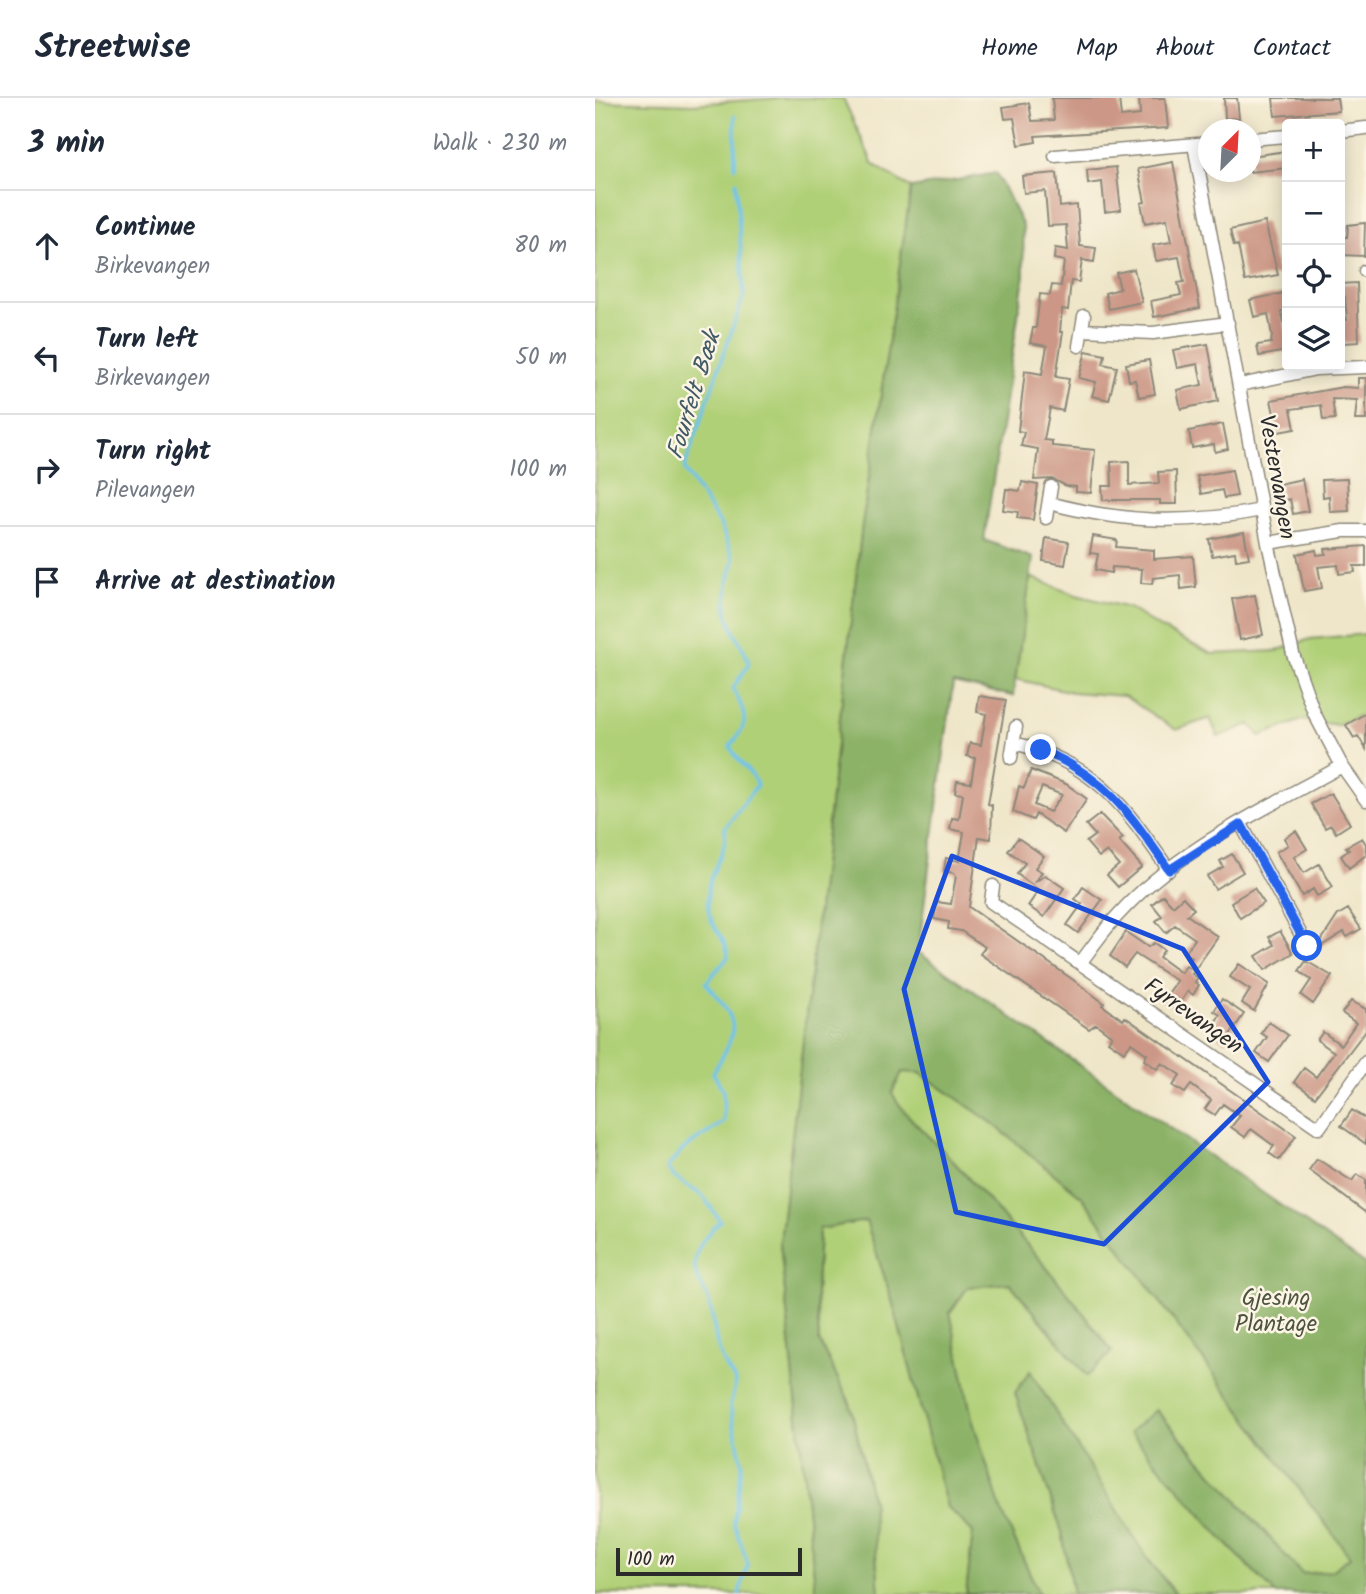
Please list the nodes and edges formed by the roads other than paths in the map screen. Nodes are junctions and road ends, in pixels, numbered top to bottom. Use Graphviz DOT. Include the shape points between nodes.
graph roads {
  1 [pos="1366,128"];
  2 [pos="1345,130"];
  3 [pos="1282,136"];
  4 [pos="1261,138"];
  5 [pos="1198,144"];
  6 [pos="1194,145"];
  7 [pos="1055,156"];
  8 [pos="1084,316"];
  9 [pos="1228,323"];
  10 [pos="1082,330"];
  11 [pos="1079,346"];
  12 [pos="1366,367"];
  13 [pos="1240,385"];
  14 [pos="1051,487"];
  15 [pos="1049,503"];
  16 [pos="1262,510"];
  17 [pos="1046,517"];
  18 [pos="1366,531"];
  19 [pos="1268,543"];
  20 [pos="1016,727"];
  21 [pos="1014,743"];
  22 [pos="1011,758"];
  23 [pos="1342,765"];
  24 [pos="1366,800"];
  25 [pos="1241,824"];
  26 [pos="1169,870"];
  27 [pos="993,886"];
  28 [pos="1307,946"];
  29 [pos="1081,962"];
  30 [pos="1366,1062"];
  1 -- 2 [label="street"];
  3 -- 4 [label="street"];
  5 -- 6 [label="street"];
  6 -- 7 [label="street"];
  6 -- 9 [label="street, Vestervangen"];
  8 -- 10 [label="street"];
  9 -- 10 [label="street" via="1153,333"];
  9 -- 13 [label="street, Vestervangen"];
  10 -- 11 [label="street"];
  12 -- 13 [label="street" via="1316,369"];
  13 -- 16 [label="street, Vestervangen"];
  14 -- 15 [label="street"];
  15 -- 16 [label="street" via="1090,514 1155,521 1219,518"];
  15 -- 17 [label="street"];
  16 -- 19 [label="street, Vestervangen"];
  18 -- 19 [label="street"];
  19 -- 23 [label="street, Vestervangen" via="1293,654 1314,713"];
  20 -- 21 [label="street"];
  21 -- 22 [label="street"];
  21 -- 26 [label="street" via="1050,753 1092,776 1132,817"];
  23 -- 24 [label="street, Vestervangen"];
  23 -- 25 [label="street"];
  25 -- 26 [label="street"];
  25 -- 28 [label="street"];
  26 -- 29 [label="street" via="1118,914"];
  27 -- 29 [label="street, Fyrrevangen" via="991,902"];
  29 -- 30 [label="street, Fyrrevangen" via="1318,1128"];
}
